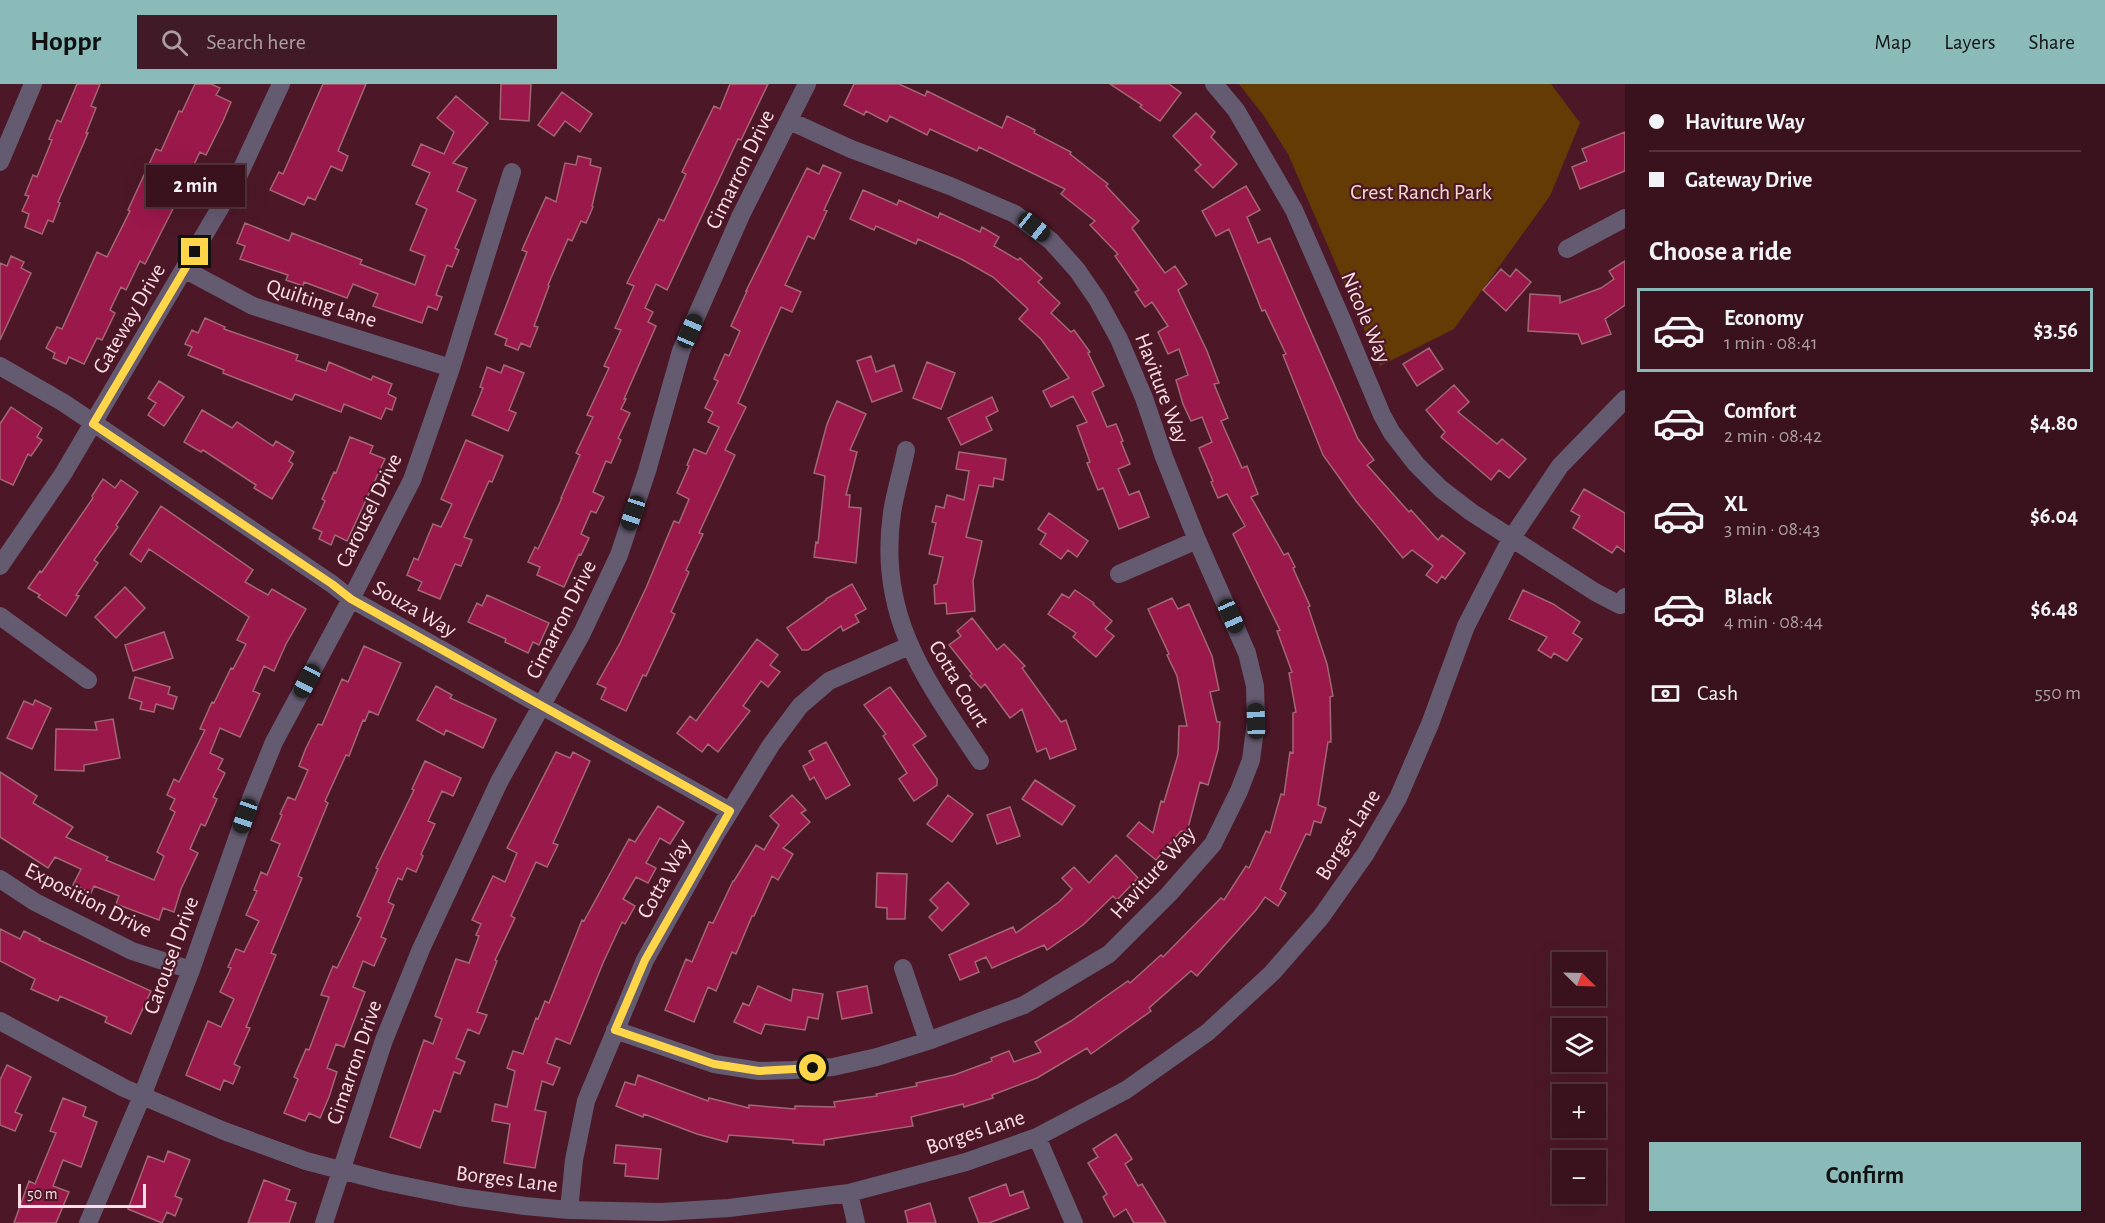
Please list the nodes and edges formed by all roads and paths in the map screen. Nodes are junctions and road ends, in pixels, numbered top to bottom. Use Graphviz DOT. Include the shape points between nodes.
graph roads {
  1 [pos="33,84"];
  2 [pos="281,84"];
  3 [pos="807,84"];
  4 [pos="1214,84"];
  5 [pos="790,121"];
  6 [pos="5,135"];
  7 [pos="0,162"];
  8 [pos="512,172"];
  9 [pos="1625,218"];
  10 [pos="1567,249"];
  11 [pos="184,269"];
  12 [pos="0,366"];
  13 [pos="451,368"];
  14 [pos="1625,399"];
  15 [pos="93,424"];
  16 [pos="906,450"];
  17 [pos="1511,539"];
  18 [pos="1197,540"];
  19 [pos="0,566"];
  20 [pos="1119,574"];
  21 [pos="1625,597"];
  22 [pos="351,599"];
  23 [pos="0,616"];
  24 [pos="909,646"];
  25 [pos="88,680"];
  26 [pos="542,706"];
  27 [pos="980,761"];
  28 [pos="730,811"];
  29 [pos="0,879"];
  30 [pos="903,968"];
  31 [pos="191,970"];
  32 [pos="0,1022"];
  33 [pos="615,1030"];
  34 [pos="928,1041"];
  35 [pos="142,1096"];
  36 [pos="1037,1137"];
  37 [pos="340,1170"];
  38 [pos="849,1193"];
  39 [pos="569,1210"];
  40 [pos="661,1218"];
  41 [pos="88,1223"];
  42 [pos="324,1223"];
  43 [pos="856,1223"];
  44 [pos="1074,1223"];
  1 -- 6 [label="street"];
  2 -- 11 [label="street, Gateway Drive" via="236,181"];
  3 -- 5 [label="street, Cimarron Drive"];
  4 -- 17 [label="street, Nicole Way" via="1236,110 1294,210 1392,433 1441,489"];
  5 -- 18 [label="street, Haviture Way" via="1015,214 1051,241 1077,270 1119,339"];
  5 -- 26 [label="street, Cimarron Drive" via="741,215 681,351 619,555"];
  6 -- 7 [label="street"];
  8 -- 13 [label="street, Carousel Drive"];
  9 -- 10 [label="street"];
  11 -- 13 [label="street, Quilting Lane" via="253,306"];
  11 -- 15 [label="street, Gateway Drive"];
  12 -- 15 [label="street, Souza Way"];
  13 -- 22 [label="street, Carousel Drive" via="412,480"];
  14 -- 17 [label="street, Borges Lane" via="1560,466"];
  15 -- 19 [label="street, Gateway Drive"];
  15 -- 22 [label="street, Souza Way"];
  16 -- 24 [label="street, Cotta Court" via="892,513 890,545 891,581"];
  17 -- 21 [label="street, Nicole Way" via="1611,601 1620,605"];
  17 -- 36 [label="street, Borges Lane" via="1466,626 1398,798 1366,853 1321,917 1272,973 1208,1032 1126,1090"];
  18 -- 20 [label="street"];
  18 -- 34 [label="street, Haviture Way" via="1247,653 1255,686 1251,760 1213,844 1109,954 1024,1005"];
  22 -- 26 [label="street, Souza Way"];
  22 -- 31 [label="street, Carousel Drive" via="274,742"];
  23 -- 25 [label="street"];
  24 -- 27 [label="street, Cotta Court"];
  24 -- 28 [label="street, Cotta Way" via="829,681 800,706"];
  26 -- 28 [label="street, Souza Way"];
  26 -- 37 [label="street, Cimarron Drive" via="499,782 421,948 384,1040"];
  28 -- 33 [label="street, Cotta Way" via="645,960"];
  29 -- 31 [label="street, Exposition Drive" via="35,902 132,951"];
  30 -- 34 [label="street"];
  31 -- 35 [label="street, Carousel Drive"];
  32 -- 35 [label="street, Borges Lane"];
  33 -- 34 [label="street, Haviture Way" via="714,1064 759,1071 833,1067"];
  33 -- 39 [label="street, Cotta Way" via="586,1101"];
  35 -- 37 [label="street, Borges Lane" via="224,1131"];
  35 -- 41 [label="street, Carousel Drive"];
  36 -- 38 [label="street, Borges Lane" via="966,1162"];
  36 -- 44 [label="street"];
  37 -- 39 [label="street, Borges Lane" via="460,1197"];
  37 -- 42 [label="street, Cimarron Drive"];
  38 -- 40 [label="street, Borges Lane"];
  38 -- 43 [label="street"];
  39 -- 40 [label="street, Borges Lane"];
}
